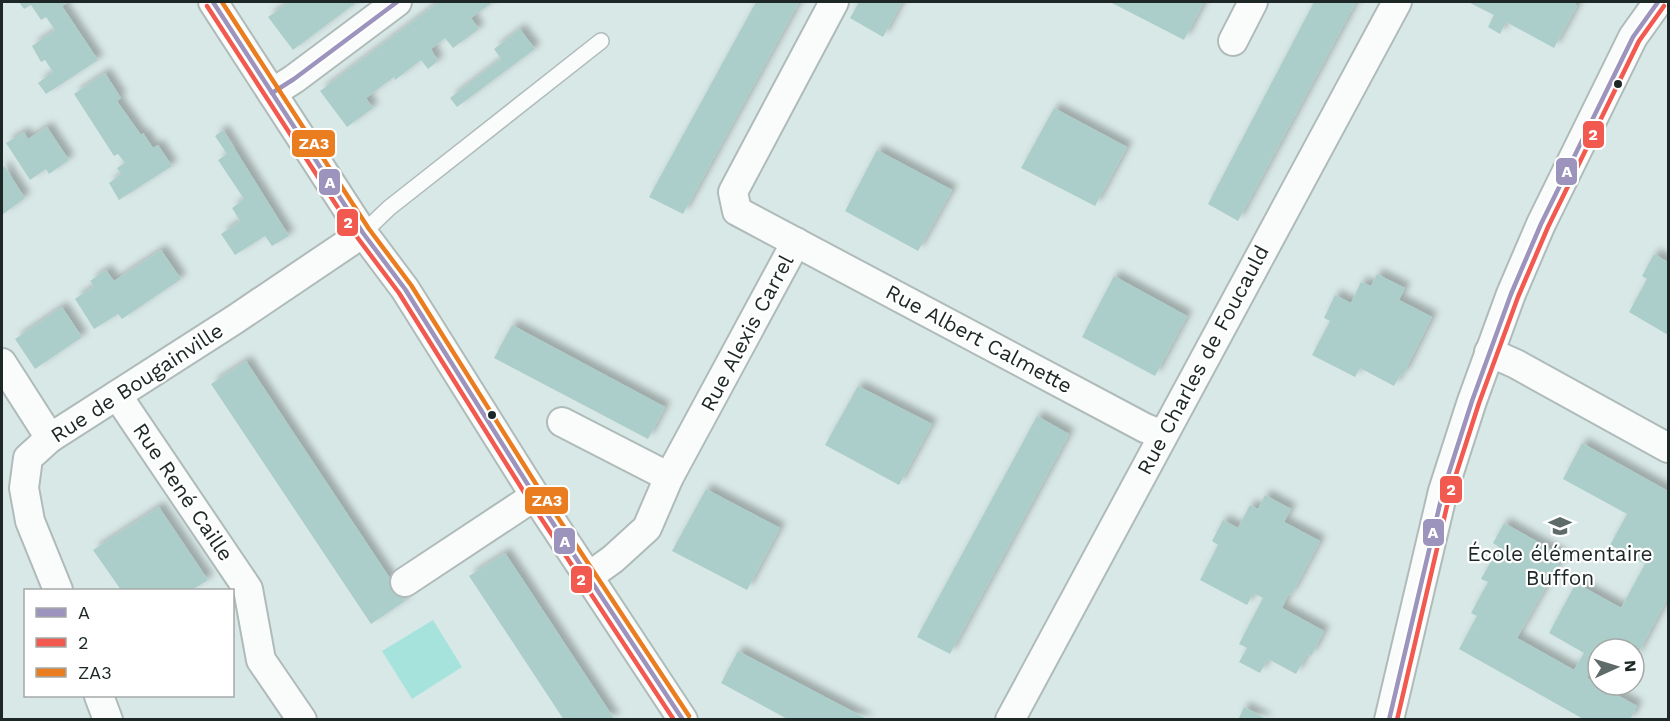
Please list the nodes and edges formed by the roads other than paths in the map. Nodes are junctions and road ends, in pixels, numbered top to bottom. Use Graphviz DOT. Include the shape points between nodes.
graph roads {
  1 [pos="213,2"];
  2 [pos="397,2"];
  3 [pos="834,2"];
  4 [pos="1253,2"];
  5 [pos="1397,2"];
  6 [pos="1658,2"];
  7 [pos="601,41"];
  8 [pos="1233,41"];
  9 [pos="272,93"];
  10 [pos="363,233"];
  11 [pos="796,242"];
  12 [pos="1489,352"];
  13 [pos="2,363"];
  14 [pos="117,395"];
  15 [pos="562,422"];
  16 [pos="1163,435"];
  17 [pos="50,438"];
  18 [pos="1668,448"];
  19 [pos="669,477"];
  20 [pos="535,496"];
  21 [pos="588,577"];
  22 [pos="405,582"];
  23 [pos="57,589"];
  24 [pos="99,697"];
  25 [pos="108,720"];
  26 [pos="302,720"];
  27 [pos="683,720"];
  28 [pos="1010,720"];
  29 [pos="1389,720"];
  1 -- 9 [label="street"];
  2 -- 9 [label="street"];
  3 -- 11 [label="street, Rue Alexis Carrel" via="733,192 737,211"];
  4 -- 8 [label="street"];
  5 -- 16 [label="street, Rue Charles de Foucauld"];
  6 -- 12 [label="street" via="1633,37 1541,224"];
  7 -- 10 [label="lane" via="389,208"];
  9 -- 10 [label="street"];
  10 -- 14 [label="street, Rue de Bougainville"];
  10 -- 20 [label="street" via="405,289"];
  11 -- 16 [label="street, Rue Albert Calmette"];
  11 -- 19 [label="street, Rue Alexis Carrel"];
  12 -- 18 [label="street"];
  12 -- 29 [label="street" via="1443,491"];
  13 -- 17 [label="street"];
  14 -- 17 [label="street, Rue de Bougainville"];
  14 -- 26 [label="street, Rue René Caille" via="248,589 261,660"];
  15 -- 19 [label="street"];
  16 -- 28 [label="street, Rue Charles de Foucauld"];
  17 -- 23 [label="street, Rue de Bougainville" via="28,458 24,488 30,520"];
  19 -- 21 [label="street, Rue Alexis Carrel" via="647,528"];
  20 -- 21 [label="street"];
  20 -- 22 [label="street"];
  21 -- 27 [label="street"];
  24 -- 25 [label="street"];
}
